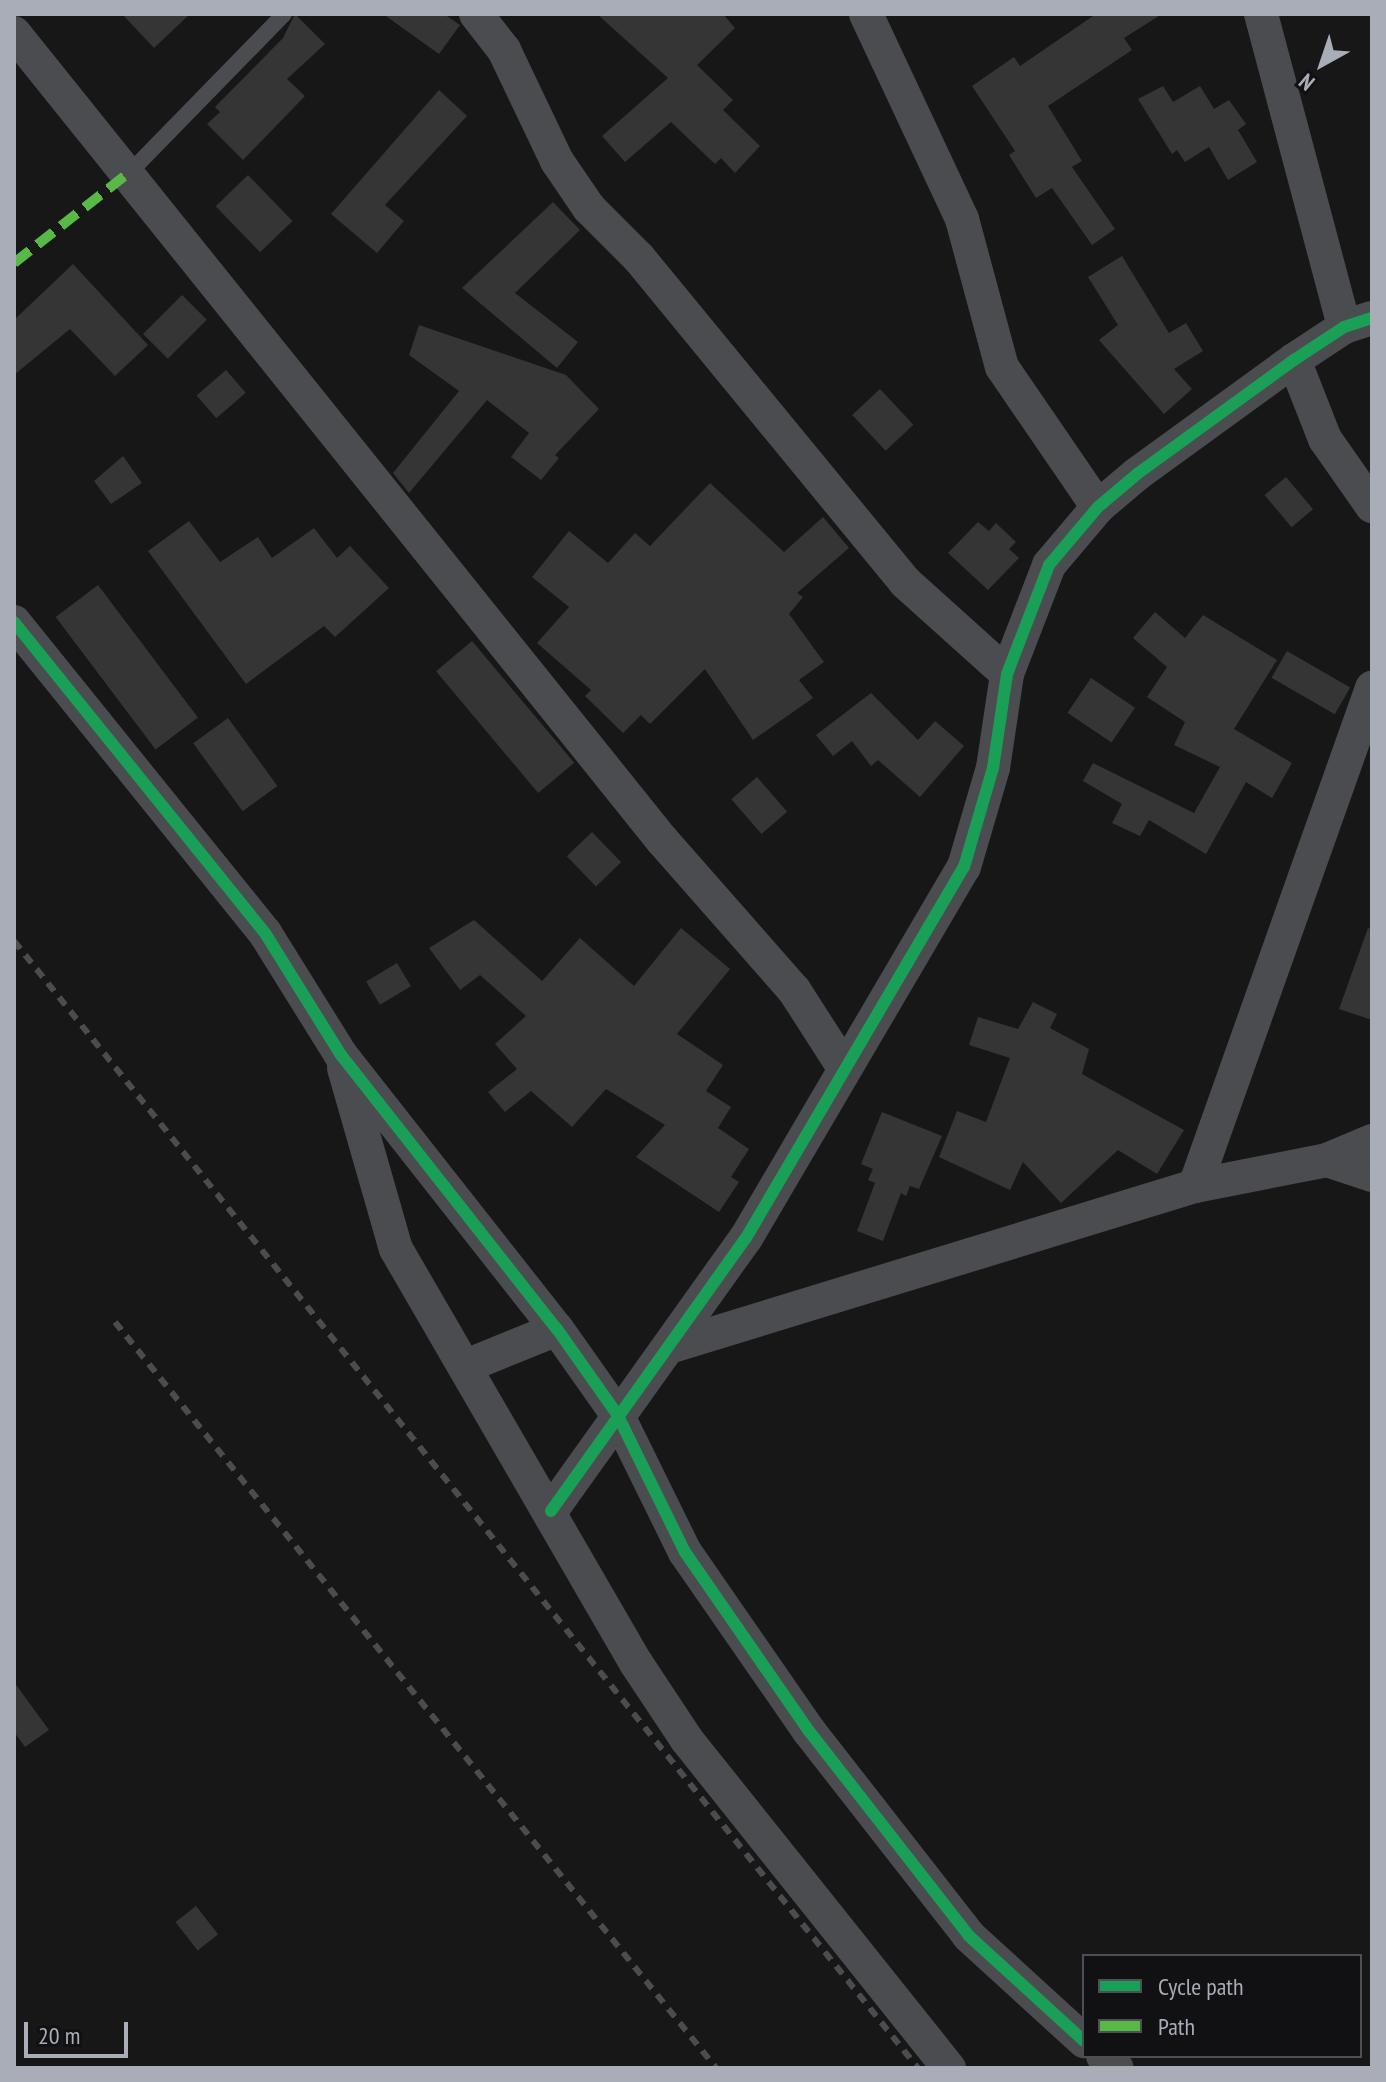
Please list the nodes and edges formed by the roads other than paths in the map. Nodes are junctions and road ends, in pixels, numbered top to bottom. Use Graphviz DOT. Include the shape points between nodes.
graph roads {
  1 [pos="284,14"];
  2 [pos="476,14"];
  3 [pos="866,14"];
  4 [pos="1261,14"];
  5 [pos="14,33"];
  6 [pos="131,171"];
  7 [pos="1358,323"];
  8 [pos="1294,360"];
  9 [pos="1372,506"];
  10 [pos="1098,507"];
  11 [pos="14,622"];
  12 [pos="1007,674"];
  13 [pos="1372,688"];
  14 [pos="341,1055"];
  15 [pos="844,1068"];
  16 [pos="1372,1141"];
  17 [pos="1327,1160"];
  18 [pos="1372,1175"];
  19 [pos="1195,1186"];
  20 [pos="557,1329"];
  21 [pos="669,1347"];
  22 [pos="466,1366"];
  23 [pos="617,1414"];
  24 [pos="551,1511"];
  25 [pos="1082,2039"];
  26 [pos="949,2068"];
  1 -- 6 [label="lane"];
  2 -- 12 [label="street" via="504,50 557,161 589,208 687,315 905,582"];
  3 -- 10 [label="street" via="962,219 1002,367"];
  4 -- 7 [label="street"];
  5 -- 6 [label="street"];
  6 -- 15 [label="street" via="623,791 794,990"];
  7 -- 8 [label="street"];
  8 -- 9 [label="street" via="1325,439"];
  8 -- 10 [label="street"];
  10 -- 12 [label="street" via="1049,565"];
  11 -- 14 [label="street" via="265,933"];
  12 -- 15 [label="street" via="993,768 964,867"];
  13 -- 19 [label="street"];
  14 -- 20 [label="street"];
  14 -- 22 [label="street" via="396,1249"];
  15 -- 21 [label="street" via="746,1238"];
  16 -- 17 [label="street"];
  17 -- 18 [label="street"];
  17 -- 19 [label="street"];
  19 -- 21 [label="street"];
  20 -- 22 [label="street"];
  20 -- 23 [label="street"];
  21 -- 23 [label="street"];
  22 -- 24 [label="street"];
  23 -- 24 [label="street"];
  23 -- 25 [label="street" via="685,1552 809,1731 969,1936"];
  24 -- 26 [label="street" via="636,1663 687,1740"];
}
